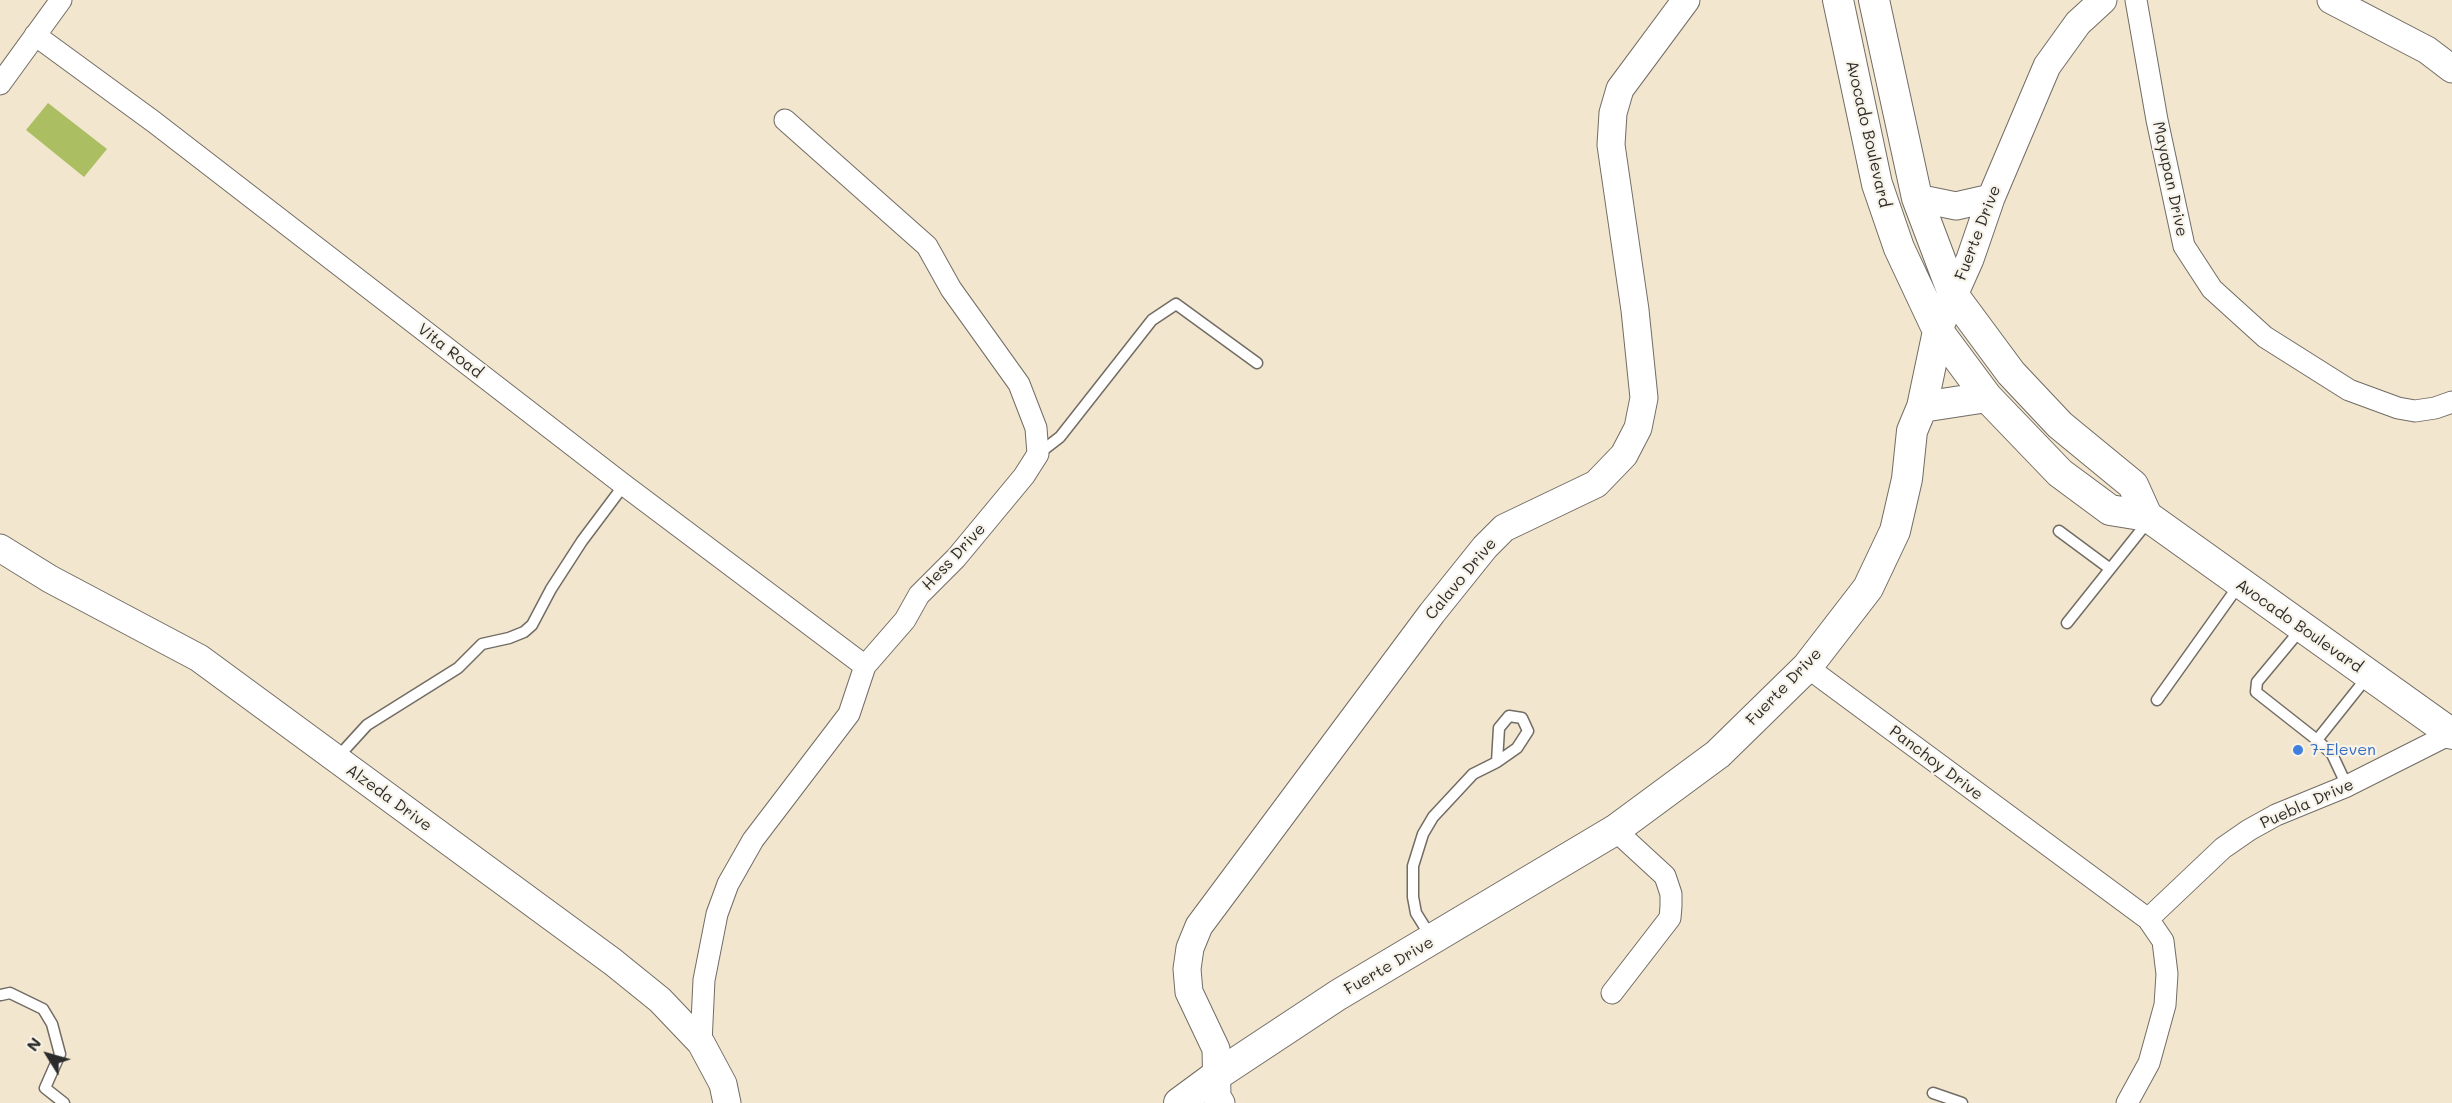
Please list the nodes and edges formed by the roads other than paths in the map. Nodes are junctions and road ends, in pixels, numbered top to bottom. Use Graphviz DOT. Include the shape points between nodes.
graph roads {
  1 [pos="62,0"];
  2 [pos="1686,0"];
  3 [pos="1838,0"];
  4 [pos="1874,0"];
  5 [pos="2103,0"];
  6 [pos="2136,0"];
  7 [pos="2331,0"];
  8 [pos="35,35"];
  9 [pos="2452,69"];
  10 [pos="0,84"];
  11 [pos="785,120"];
  12 [pos="1917,198"];
  13 [pos="1991,198"];
  14 [pos="1954,296"];
  15 [pos="1938,331"];
  16 [pos="1257,363"];
  17 [pos="1987,397"];
  18 [pos="2452,402"];
  19 [pos="1922,406"];
  20 [pos="1038,454"];
  21 [pos="624,486"];
  22 [pos="2148,518"];
  23 [pos="2059,531"];
  24 [pos="0,548"];
  25 [pos="2109,568"];
  26 [pos="2240,584"];
  27 [pos="2067,623"];
  28 [pos="2302,628"];
  29 [pos="865,666"];
  30 [pos="1807,667"];
  31 [pos="2369,675"];
  32 [pos="2157,699"];
  33 [pos="2452,734"];
  34 [pos="2317,740"];
  35 [pos="336,759"];
  36 [pos="1497,762"];
  37 [pos="2347,786"];
  38 [pos="1615,830"];
  39 [pos="2148,919"];
  40 [pos="1433,940"];
  41 [pos="1612,993"];
  42 [pos="1,995"];
  43 [pos="701,1043"];
  44 [pos="1219,1089"];
  45 [pos="1933,1093"];
  46 [pos="64,1103"];
  47 [pos="727,1103"];
  48 [pos="1179,1103"];
  49 [pos="1962,1103"];
  50 [pos="2127,1103"];
  1 -- 8 [label="street"];
  2 -- 44 [label="street, Calavo Drive" via="1620,89 1613,113 1611,145 1644,398 1632,442 1615,467 1596,484 1504,528 1485,547 1199,926 1190,948 1189,992 1216,1049"];
  3 -- 15 [label="main road, Avocado Boulevard" via="1877,184 1899,248"];
  4 -- 12 [label="main road, Avocado Boulevard"];
  5 -- 13 [label="street, Fuerte Drive" via="2078,23 2047,66"];
  6 -- 18 [label="street, Mayapan Drive" via="2184,246 2212,289 2265,337 2349,390 2415,411"];
  7 -- 9 [label="street" via="2427,50"];
  8 -- 10 [label="street"];
  8 -- 21 [label="street, Vita Road" via="154,122"];
  11 -- 20 [label="street" via="927,246 951,289 1019,384 1036,428"];
  12 -- 13 [label="street" via="1956,206"];
  12 -- 14 [label="main road, Avocado Boulevard"];
  13 -- 14 [label="street, Fuerte Drive"];
  14 -- 15 [label="street, Fuerte Drive"];
  14 -- 22 [label="main road, Avocado Boulevard" via="2011,373 2060,425 2133,485"];
  15 -- 17 [label="main road, Avocado Boulevard"];
  15 -- 19 [label="main road, Fuerte Drive"];
  16 -- 20 [label="lane" via="1176,304 1152,320 1060,437"];
  17 -- 19 [label="main road"];
  17 -- 22 [label="main road, Avocado Boulevard" via="2061,472 2110,510"];
  19 -- 30 [label="main road, Fuerte Drive" via="1912,431 1902,505 1887,551 1868,588"];
  20 -- 29 [label="street, Hess Drive" via="1024,476 956,558 919,595 904,620"];
  21 -- 29 [label="street, Vita Road"];
  21 -- 35 [label="lane" via="563,570 525,632 482,644 458,668 367,725"];
  22 -- 25 [label="lane"];
  22 -- 26 [label="main road, Avocado Boulevard"];
  23 -- 25 [label="lane"];
  24 -- 35 [label="street, Alzeda Drive" via="199,658"];
  25 -- 27 [label="lane"];
  26 -- 28 [label="main road, Avocado Boulevard"];
  26 -- 32 [label="lane"];
  28 -- 31 [label="main road, Avocado Boulevard"];
  28 -- 34 [label="lane" via="2257,682 2256,693"];
  29 -- 43 [label="street, Hess Drive" via="849,714 753,840 728,884 717,914 704,980"];
  30 -- 38 [label="main road, Fuerte Drive" via="1718,754"];
  30 -- 39 [label="street, Panchoy Drive"];
  31 -- 33 [label="main road, Avocado Boulevard"];
  31 -- 34 [label="lane"];
  33 -- 37 [label="street, Puebla Drive"];
  34 -- 37 [label="lane" via="2332,754"];
  35 -- 43 [label="street, Alzeda Drive" via="613,962 660,1000"];
  36 -- 40 [label="lane" via="1473,774 1433,817 1417,851 1412,882 1416,913"];
  37 -- 39 [label="street, Puebla Drive" via="2276,815 2237,838"];
  38 -- 40 [label="main road, Fuerte Drive"];
  38 -- 41 [label="street" via="1665,876 1671,906 1670,918"];
  39 -- 50 [label="street" via="2163,941 2165,1005 2148,1063"];
  40 -- 44 [label="main road, Fuerte Drive" via="1338,995"];
  42 -- 46 [label="lane" via="10,993 43,1009 52,1024 60,1054 45,1088"];
  43 -- 47 [label="street, Alzeda Drive" via="723,1084"];
  44 -- 48 [label="main road, Fuerte Drive"];
  45 -- 49 [label="lane"];
}
